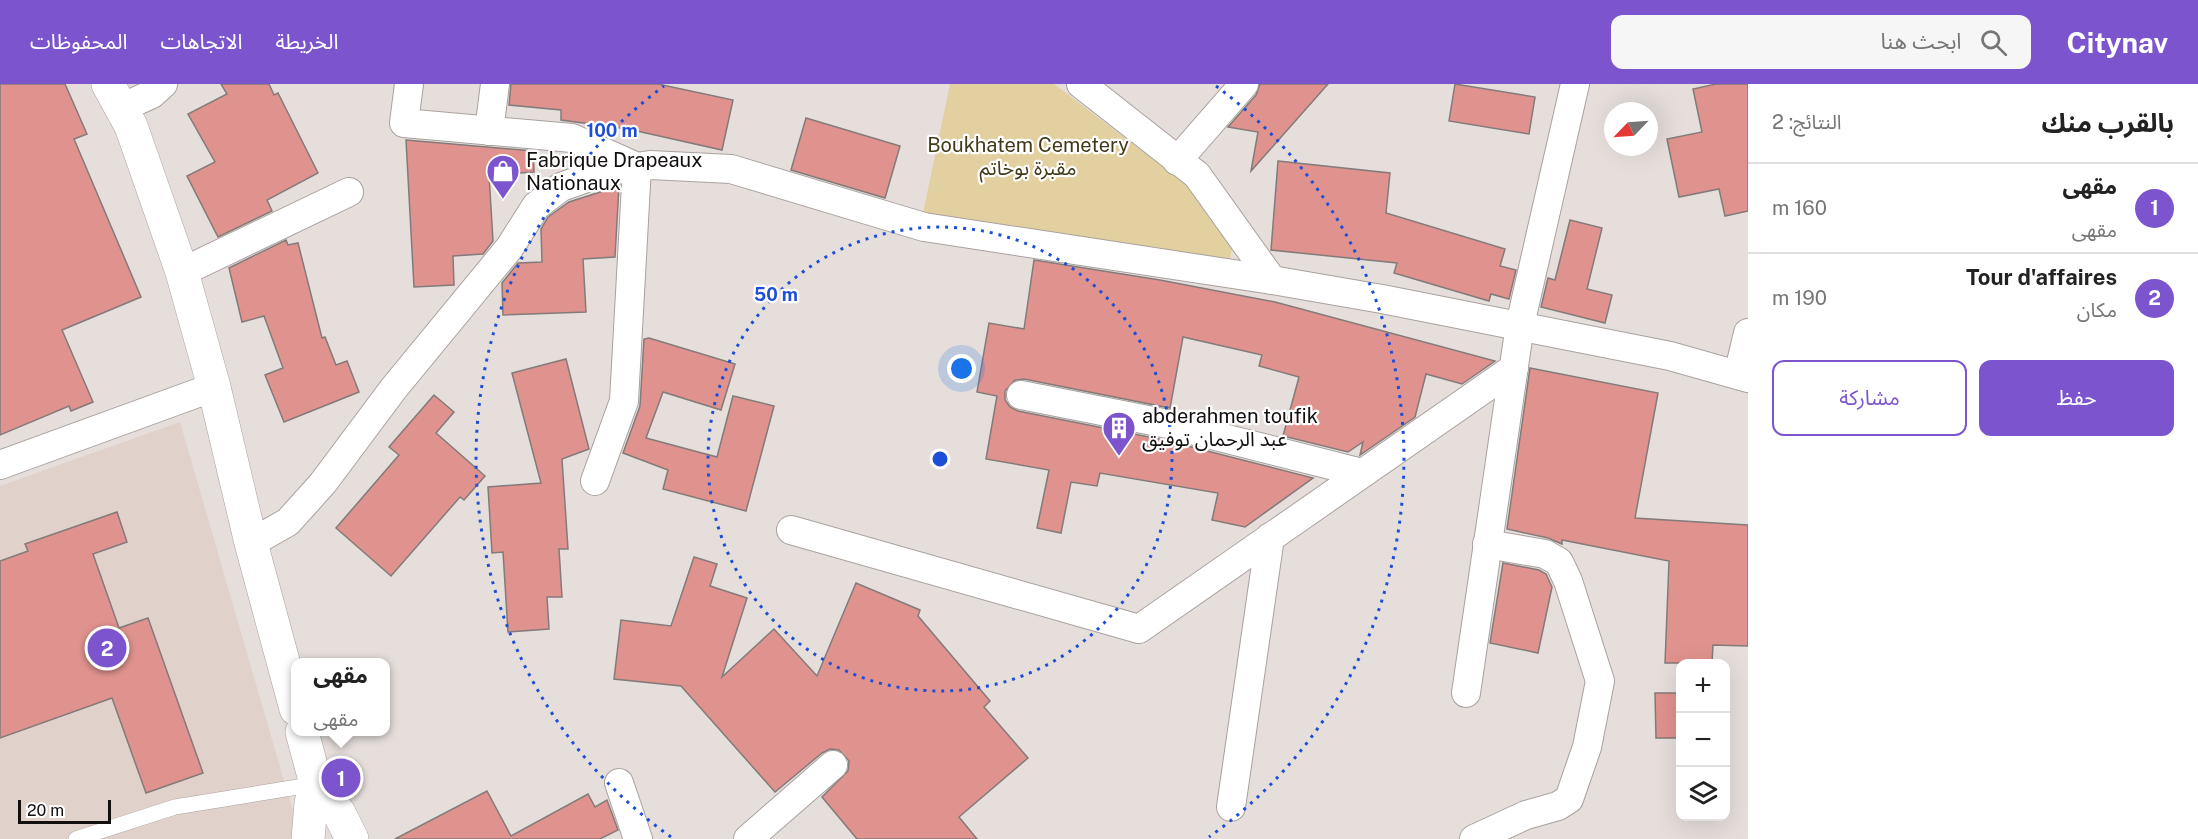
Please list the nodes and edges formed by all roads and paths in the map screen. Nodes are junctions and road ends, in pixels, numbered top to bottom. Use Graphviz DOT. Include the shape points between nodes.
graph roads {
  1 [pos="163,84"];
  2 [pos="409,84"];
  3 [pos="495,84"];
  4 [pos="1081,84"];
  5 [pos="1244,84"];
  6 [pos="1575,84"];
  7 [pos="115,96"];
  8 [pos="489,131"];
  9 [pos="1177,161"];
  10 [pos="637,167"];
  11 [pos="349,192"];
  12 [pos="182,272"];
  13 [pos="1272,280"];
  14 [pos="1520,325"];
  15 [pos="1748,333"];
  16 [pos="1514,368"];
  17 [pos="1743,376"];
  18 [pos="214,387"];
  19 [pos="1021,395"];
  20 [pos="0,465"];
  21 [pos="1362,473"];
  22 [pos="595,481"];
  23 [pos="791,530"];
  24 [pos="1270,537"];
  25 [pos="251,543"];
  26 [pos="1487,544"];
  27 [pos="291,690"];
  28 [pos="1466,693"];
  29 [pos="303,736"];
  30 [pos="833,765"];
  31 [pos="619,783"];
  32 [pos="316,784"];
  33 [pos="1231,807"];
  34 [pos="76,839"];
  35 [pos="308,839"];
  36 [pos="352,839"];
  37 [pos="638,839"];
  38 [pos="748,839"];
  39 [pos="1474,839"];
  1 -- 7 [label="street" via="152,94"];
  2 -- 8 [label="street" via="404,123"];
  3 -- 8 [label="street"];
  4 -- 9 [label="street"];
  5 -- 9 [label="street"];
  6 -- 14 [label="street"];
  7 -- 12 [label="street" via="131,126"];
  8 -- 10 [label="street" via="572,138"];
  9 -- 13 [label="street" via="1197,175"];
  10 -- 13 [label="street" via="731,169 924,227"];
  10 -- 22 [label="street" via="624,401"];
  10 -- 25 [label="street" via="603,172 561,187 536,206 510,247 394,388 323,483 288,522"];
  11 -- 12 [label="street"];
  12 -- 18 [label="street"];
  13 -- 14 [label="street"];
  14 -- 16 [label="street"];
  14 -- 17 [label="street" via="1670,356"];
  15 -- 17 [label="street"];
  16 -- 21 [label="street"];
  16 -- 26 [label="street"];
  18 -- 20 [label="street"];
  18 -- 25 [label="street"];
  19 -- 21 [label="street" via="1168,424"];
  21 -- 24 [label="street"];
  23 -- 24 [label="street" via="1138,629"];
  24 -- 33 [label="street"];
  25 -- 27 [label="street"];
  26 -- 28 [label="street"];
  26 -- 39 [label="street" via="1545,554 1559,562 1600,681 1587,747 1569,799"];
  29 -- 32 [label="street"];
  30 -- 38 [label="street"];
  31 -- 37 [label="street"];
  32 -- 34 [label="lane" via="175,807"];
  32 -- 35 [label="street"];
  32 -- 36 [label="street" via="339,813"];
}
